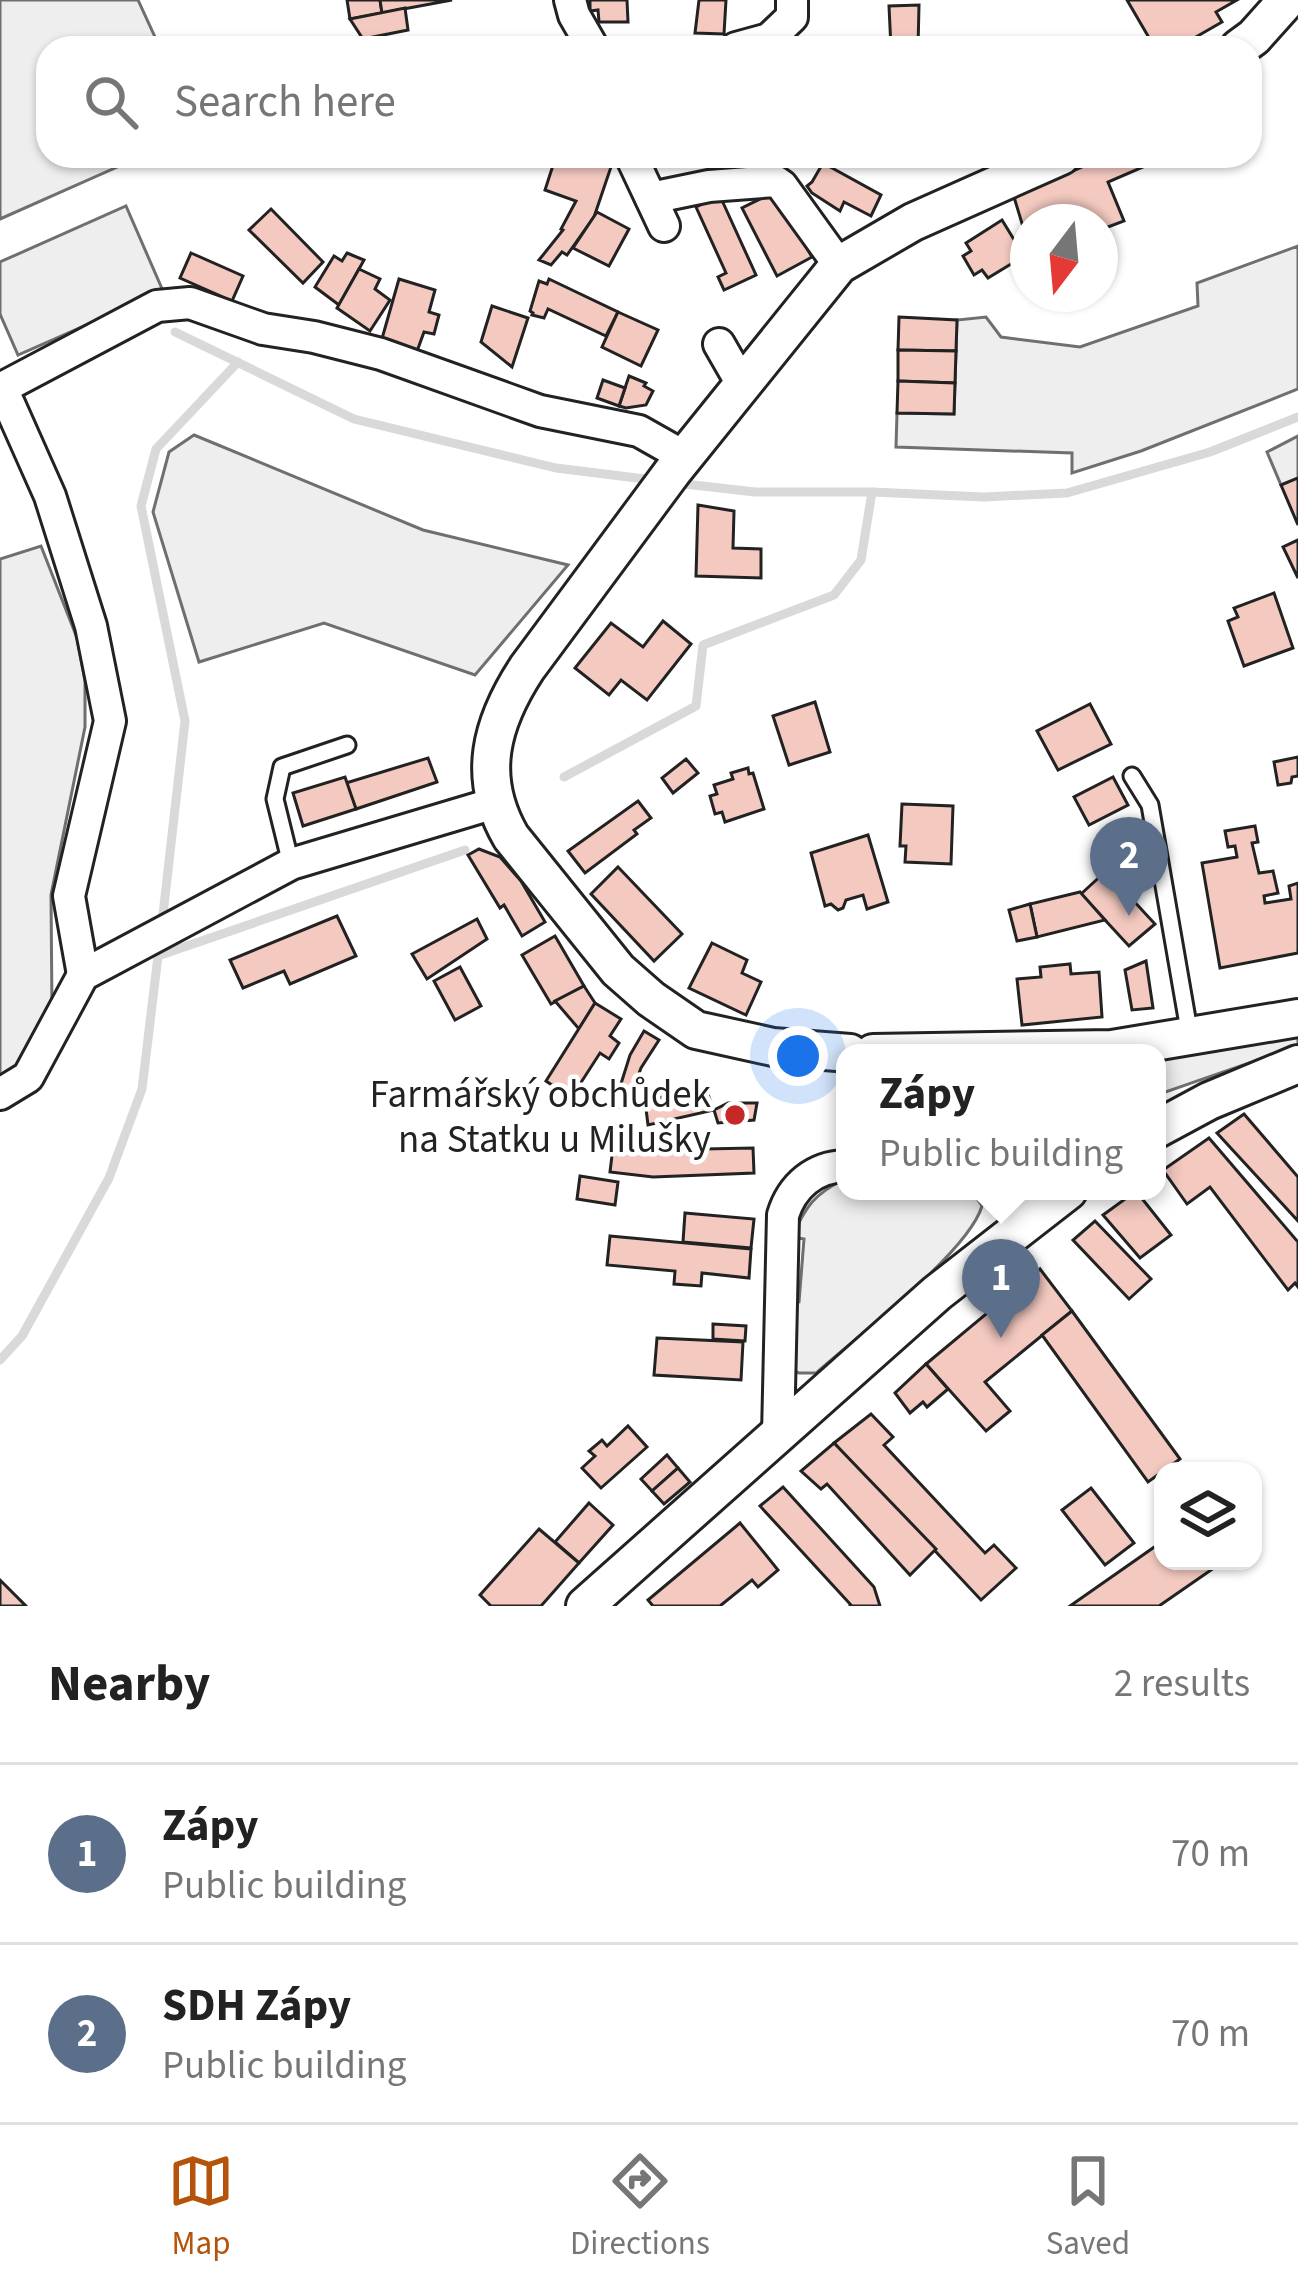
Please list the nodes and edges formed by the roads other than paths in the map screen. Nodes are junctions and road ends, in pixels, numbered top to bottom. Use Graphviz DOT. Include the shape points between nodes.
graph roads {
  1 [pos="570,0"];
  2 [pos="792,0"];
  3 [pos="1287,0"];
  4 [pos="586,36"];
  5 [pos="772,36"];
  6 [pos="1255,36"];
  7 [pos="637,168"];
  8 [pos="1034,168"];
  9 [pos="839,265"];
  10 [pos="719,344"];
  11 [pos="742,384"];
  12 [pos="1,387"];
  13 [pos="671,474"];
  14 [pos="347,745"];
  15 [pos="1132,776"];
  16 [pos="495,803"];
  17 [pos="292,864"];
  18 [pos="82,975"];
  19 [pos="1298,1018"];
  20 [pos="1190,1036"];
  21 [pos="1148,1044"];
  22 [pos="836,1052"];
  23 [pos="1298,1064"];
  24 [pos="0,1094"];
  25 [pos="1166,1124"];
  26 [pos="836,1167"];
  27 [pos="1024,1204"];
  28 [pos="778,1436"];
  29 [pos="585,1606"];
  1 -- 4 [label="street"];
  2 -- 5 [label="street" via="792,17"];
  3 -- 6 [label="street"];
  7 -- 9 [label="street" via="657,212 709,186 775,182"];
  8 -- 9 [label="street"];
  9 -- 11 [label="street"];
  10 -- 11 [label="street"];
  11 -- 13 [label="street"];
  12 -- 13 [label="street" via="157,306 190,303 263,329 381,354 540,411 640,431"];
  12 -- 18 [label="street" via="50,496 91,626 110,721 69,896"];
  13 -- 16 [label="street" via="508,697 492,749"];
  14 -- 17 [label="lane" via="282,767 275,799"];
  15 -- 20 [label="lane" via="1150,805"];
  16 -- 17 [label="street"];
  16 -- 22 [label="street" via="511,837 618,970 651,999 696,1030"];
  17 -- 18 [label="street"];
  18 -- 24 [label="street" via="28,1076"];
  19 -- 20 [label="street"];
  20 -- 21 [label="street"];
  23 -- 25 [label="street"];
  26 -- 28 [label="street" via="807,1178 783,1215"];
  27 -- 28 [label="street"];
  28 -- 29 [label="street"];
}
